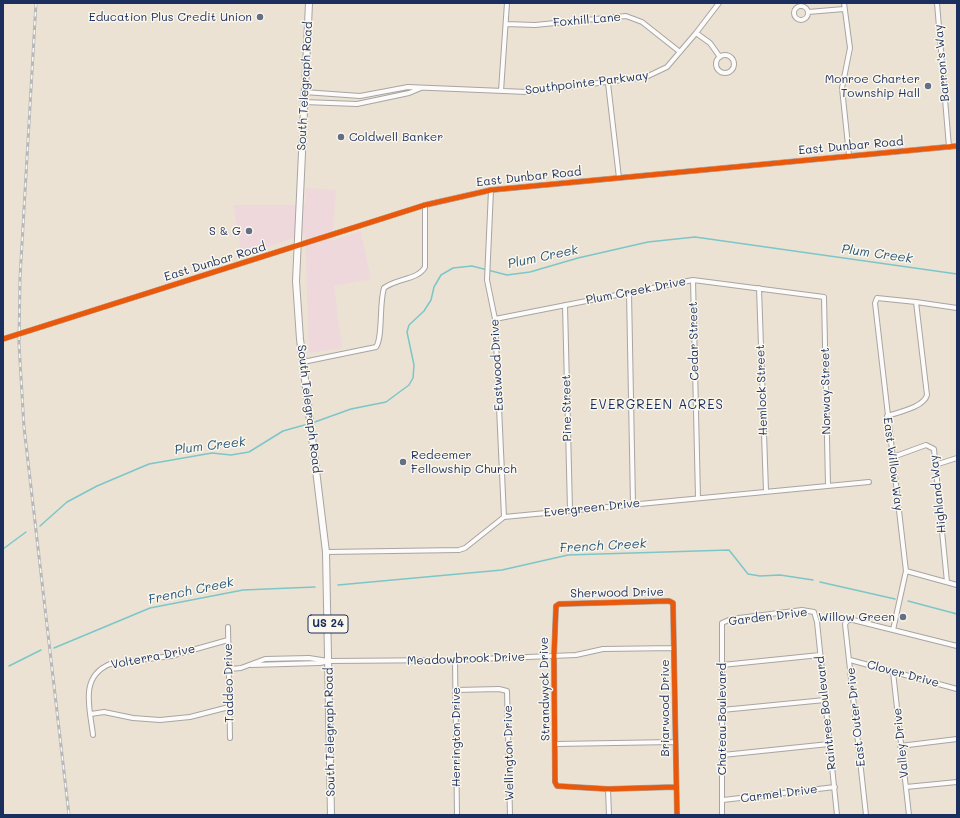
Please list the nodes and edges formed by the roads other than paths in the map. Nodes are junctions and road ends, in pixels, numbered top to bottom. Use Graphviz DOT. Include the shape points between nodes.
graph roads {
  1 [pos="309,3"];
  2 [pos="507,3"];
  3 [pos="719,3"];
  4 [pos="844,3"];
  5 [pos="937,3"];
  6 [pos="844,9"];
  7 [pos="808,12"];
  8 [pos="506,24"];
  9 [pos="696,33"];
  10 [pos="680,52"];
  11 [pos="720,57"];
  12 [pos="608,82"];
  13 [pos="422,88"];
  14 [pos="502,91"];
  15 [pos="304,92"];
  16 [pos="304,102"];
  17 [pos="957,146"];
  18 [pos="949,147"];
  19 [pos="849,155"];
  20 [pos="619,178"];
  21 [pos="491,190"];
  22 [pos="425,205"];
  23 [pos="296,247"];
  24 [pos="693,280"];
  25 [pos="759,288"];
  26 [pos="629,292"];
  27 [pos="824,298"];
  28 [pos="916,302"];
  29 [pos="565,305"];
  30 [pos="957,308"];
  31 [pos="496,319"];
  32 [pos="3,339"];
  33 [pos="303,362"];
  34 [pos="887,416"];
  35 [pos="893,457"];
  36 [pos="957,458"];
  37 [pos="936,465"];
  38 [pos="869,482"];
  39 [pos="828,485"];
  40 [pos="766,491"];
  41 [pos="698,498"];
  42 [pos="633,504"];
  43 [pos="570,510"];
  44 [pos="504,517"];
  45 [pos="326,552"];
  46 [pos="906,571"];
  47 [pos="947,582"];
  48 [pos="957,585"];
  49 [pos="671,602"];
  50 [pos="563,604"];
  51 [pos="814,612"];
  52 [pos="722,623"];
  53 [pos="228,627"];
  54 [pos="893,630"];
  55 [pos="228,640"];
  56 [pos="957,646"];
  57 [pos="674,648"];
  58 [pos="820,655"];
  59 [pos="554,656"];
  60 [pos="455,660"];
  61 [pos="850,660"];
  62 [pos="329,661"];
  63 [pos="722,665"];
  64 [pos="228,669"];
  65 [pos="893,672"];
  66 [pos="957,689"];
  67 [pos="456,690"];
  68 [pos="825,700"];
  69 [pos="229,707"];
  70 [pos="722,710"];
  71 [pos="91,714"];
  72 [pos="93,735"];
  73 [pos="230,738"];
  74 [pos="957,739"];
  75 [pos="674,742"];
  76 [pos="556,744"];
  77 [pos="829,744"];
  78 [pos="900,746"];
  79 [pos="723,755"];
  80 [pos="957,782"];
  81 [pos="675,787"];
  82 [pos="835,787"];
  83 [pos="906,787"];
  84 [pos="608,789"];
  85 [pos="723,800"];
  86 [pos="331,815"];
  87 [pos="457,815"];
  88 [pos="510,815"];
  89 [pos="609,815"];
  90 [pos="677,815"];
  91 [pos="722,815"];
  92 [pos="837,815"];
  93 [pos="866,815"];
  94 [pos="909,815"];
  1 -- 15 [label="main road, South Telegraph Road / US 24"];
  2 -- 8 [label="street"];
  3 -- 9 [label="street, Southpointe Parkway"];
  4 -- 6 [label="street"];
  5 -- 18 [label="street, Barron's Way"];
  6 -- 7 [label="street"];
  6 -- 19 [label="street" via="850,48 842,88"];
  8 -- 10 [label="street, Foxhill Lane" via="535,25 626,16 646,25"];
  8 -- 14 [label="street"];
  9 -- 10 [label="street, Southpointe Parkway"];
  9 -- 11 [label="street" via="710,43"];
  10 -- 12 [label="street, Southpointe Parkway" via="667,67 654,75"];
  11 -- 11 [label="street" via="716,62 716,68 723,73 729,72 734,65 732,60 728,56"];
  12 -- 14 [label="street, Southpointe Parkway" via="527,92"];
  12 -- 20 [label="street"];
  13 -- 14 [label="street, Southpointe Parkway"];
  13 -- 15 [label="street, Southpointe Parkway" via="408,87 360,96"];
  13 -- 16 [label="street, Southpointe Parkway" via="357,104"];
  15 -- 16 [label="main road, South Telegraph Road / US 24"];
  16 -- 23 [label="main road, South Telegraph Road / US 24"];
  17 -- 18 [label="street, East Dunbar Road"];
  18 -- 19 [label="street, East Dunbar Road"];
  19 -- 20 [label="street, East Dunbar Road"];
  20 -- 21 [label="street, East Dunbar Road"];
  21 -- 22 [label="street, East Dunbar Road"];
  21 -- 31 [label="street, Eastwood Drive" via="487,274"];
  22 -- 23 [label="street, East Dunbar Road"];
  22 -- 33 [label="street" via="425,267 418,276 395,281 384,288 380,304 379,340 376,347"];
  23 -- 32 [label="street, East Dunbar Road"];
  23 -- 33 [label="main road, South Telegraph Road / US 24" via="298,315"];
  24 -- 25 [label="street, Plum Creek Drive"];
  24 -- 26 [label="street, Plum Creek Drive"];
  24 -- 41 [label="street, Cedar Street"];
  25 -- 27 [label="street, Plum Creek Drive"];
  25 -- 40 [label="street, Hemlock Street"];
  26 -- 29 [label="street, Plum Creek Drive"];
  26 -- 42 [label="street"];
  27 -- 39 [label="street, Norway Street"];
  28 -- 30 [label="street"];
  28 -- 34 [label="street" via="926,399"];
  28 -- 34 [label="street, East Willow Way" via="877,298"];
  29 -- 31 [label="street, Plum Creek Drive"];
  29 -- 43 [label="street, Pine Street"];
  31 -- 44 [label="street, Eastwood Drive"];
  33 -- 45 [label="main road, South Telegraph Road / US 24"];
  34 -- 35 [label="street, East Willow Way"];
  35 -- 37 [label="street, Highland Way" via="926,445 934,449"];
  35 -- 46 [label="street, East Willow Way"];
  36 -- 37 [label="street"];
  37 -- 47 [label="street, Highland Way"];
  38 -- 39 [label="street, Evergreen Drive"];
  39 -- 40 [label="street, Evergreen Drive"];
  40 -- 41 [label="street, Evergreen Drive"];
  41 -- 42 [label="street, Evergreen Drive"];
  42 -- 43 [label="street, Evergreen Drive"];
  43 -- 44 [label="street, Evergreen Drive"];
  44 -- 45 [label="street" via="459,550"];
  45 -- 62 [label="main road, South Telegraph Road / US 24"];
  46 -- 47 [label="street"];
  46 -- 54 [label="street, East Willow Way"];
  47 -- 48 [label="street"];
  49 -- 50 [label="street, Sherwood Drive"];
  49 -- 57 [label="street, Briarwood Drive" via="674,608"];
  50 -- 59 [label="street, Strandwyck Drive" via="556,606 554,610"];
  51 -- 52 [label="street, Garden Drive" via="794,611 731,619"];
  51 -- 58 [label="street, Raintree Boulevard"];
  52 -- 63 [label="street, Chateau Boulevard"];
  53 -- 55 [label="street, Taddeo Drive"];
  54 -- 56 [label="street"];
  54 -- 61 [label="street, East Outer Drive" via="848,620 845,624"];
  55 -- 64 [label="street, Taddeo Drive"];
  55 -- 71 [label="street, Volterra Drive" via="171,656 110,664 101,668 91,680 89,687"];
  57 -- 59 [label="street, Meadowbrook Drive" via="603,649 576,655"];
  57 -- 75 [label="street, Briarwood Drive"];
  58 -- 63 [label="street"];
  58 -- 68 [label="street, Raintree Boulevard"];
  59 -- 60 [label="street, Meadowbrook Drive"];
  59 -- 76 [label="street, Strandwyck Drive"];
  60 -- 62 [label="street, Meadowbrook Drive"];
  60 -- 67 [label="street, Herrington Drive"];
  61 -- 65 [label="street, Clover Drive"];
  61 -- 93 [label="street, East Outer Drive"];
  62 -- 64 [label="street, Meadowbrook Drive" via="309,658 265,659 251,665"];
  62 -- 86 [label="main road, South Telegraph Road / US 24"];
  63 -- 70 [label="street, Chateau Boulevard"];
  64 -- 69 [label="street, Taddeo Drive"];
  65 -- 66 [label="street, Clover Drive"];
  65 -- 78 [label="street, Valley Drive"];
  67 -- 87 [label="street, Herrington Drive"];
  67 -- 88 [label="street, Wellington Drive" via="507,691"];
  68 -- 70 [label="street"];
  68 -- 77 [label="street, Raintree Boulevard"];
  69 -- 71 [label="street" via="190,717 160,720 104,712"];
  69 -- 73 [label="street, Taddeo Drive"];
  70 -- 79 [label="street, Chateau Boulevard"];
  71 -- 72 [label="street, Volterra Drive"];
  74 -- 78 [label="street"];
  75 -- 76 [label="street"];
  75 -- 81 [label="street, Briarwood Drive"];
  76 -- 84 [label="street, Strandwyck Drive" via="557,786"];
  77 -- 79 [label="street"];
  77 -- 82 [label="street, Raintree Boulevard"];
  78 -- 83 [label="street, Valley Drive"];
  79 -- 85 [label="street, Chateau Boulevard"];
  80 -- 83 [label="street"];
  81 -- 84 [label="street"];
  81 -- 90 [label="street, Briarwood Drive"];
  82 -- 85 [label="street, Carmel Drive"];
  82 -- 92 [label="street, Raintree Boulevard"];
  83 -- 94 [label="street, Valley Drive"];
  84 -- 89 [label="street"];
  85 -- 91 [label="street, Chateau Boulevard"];
}
